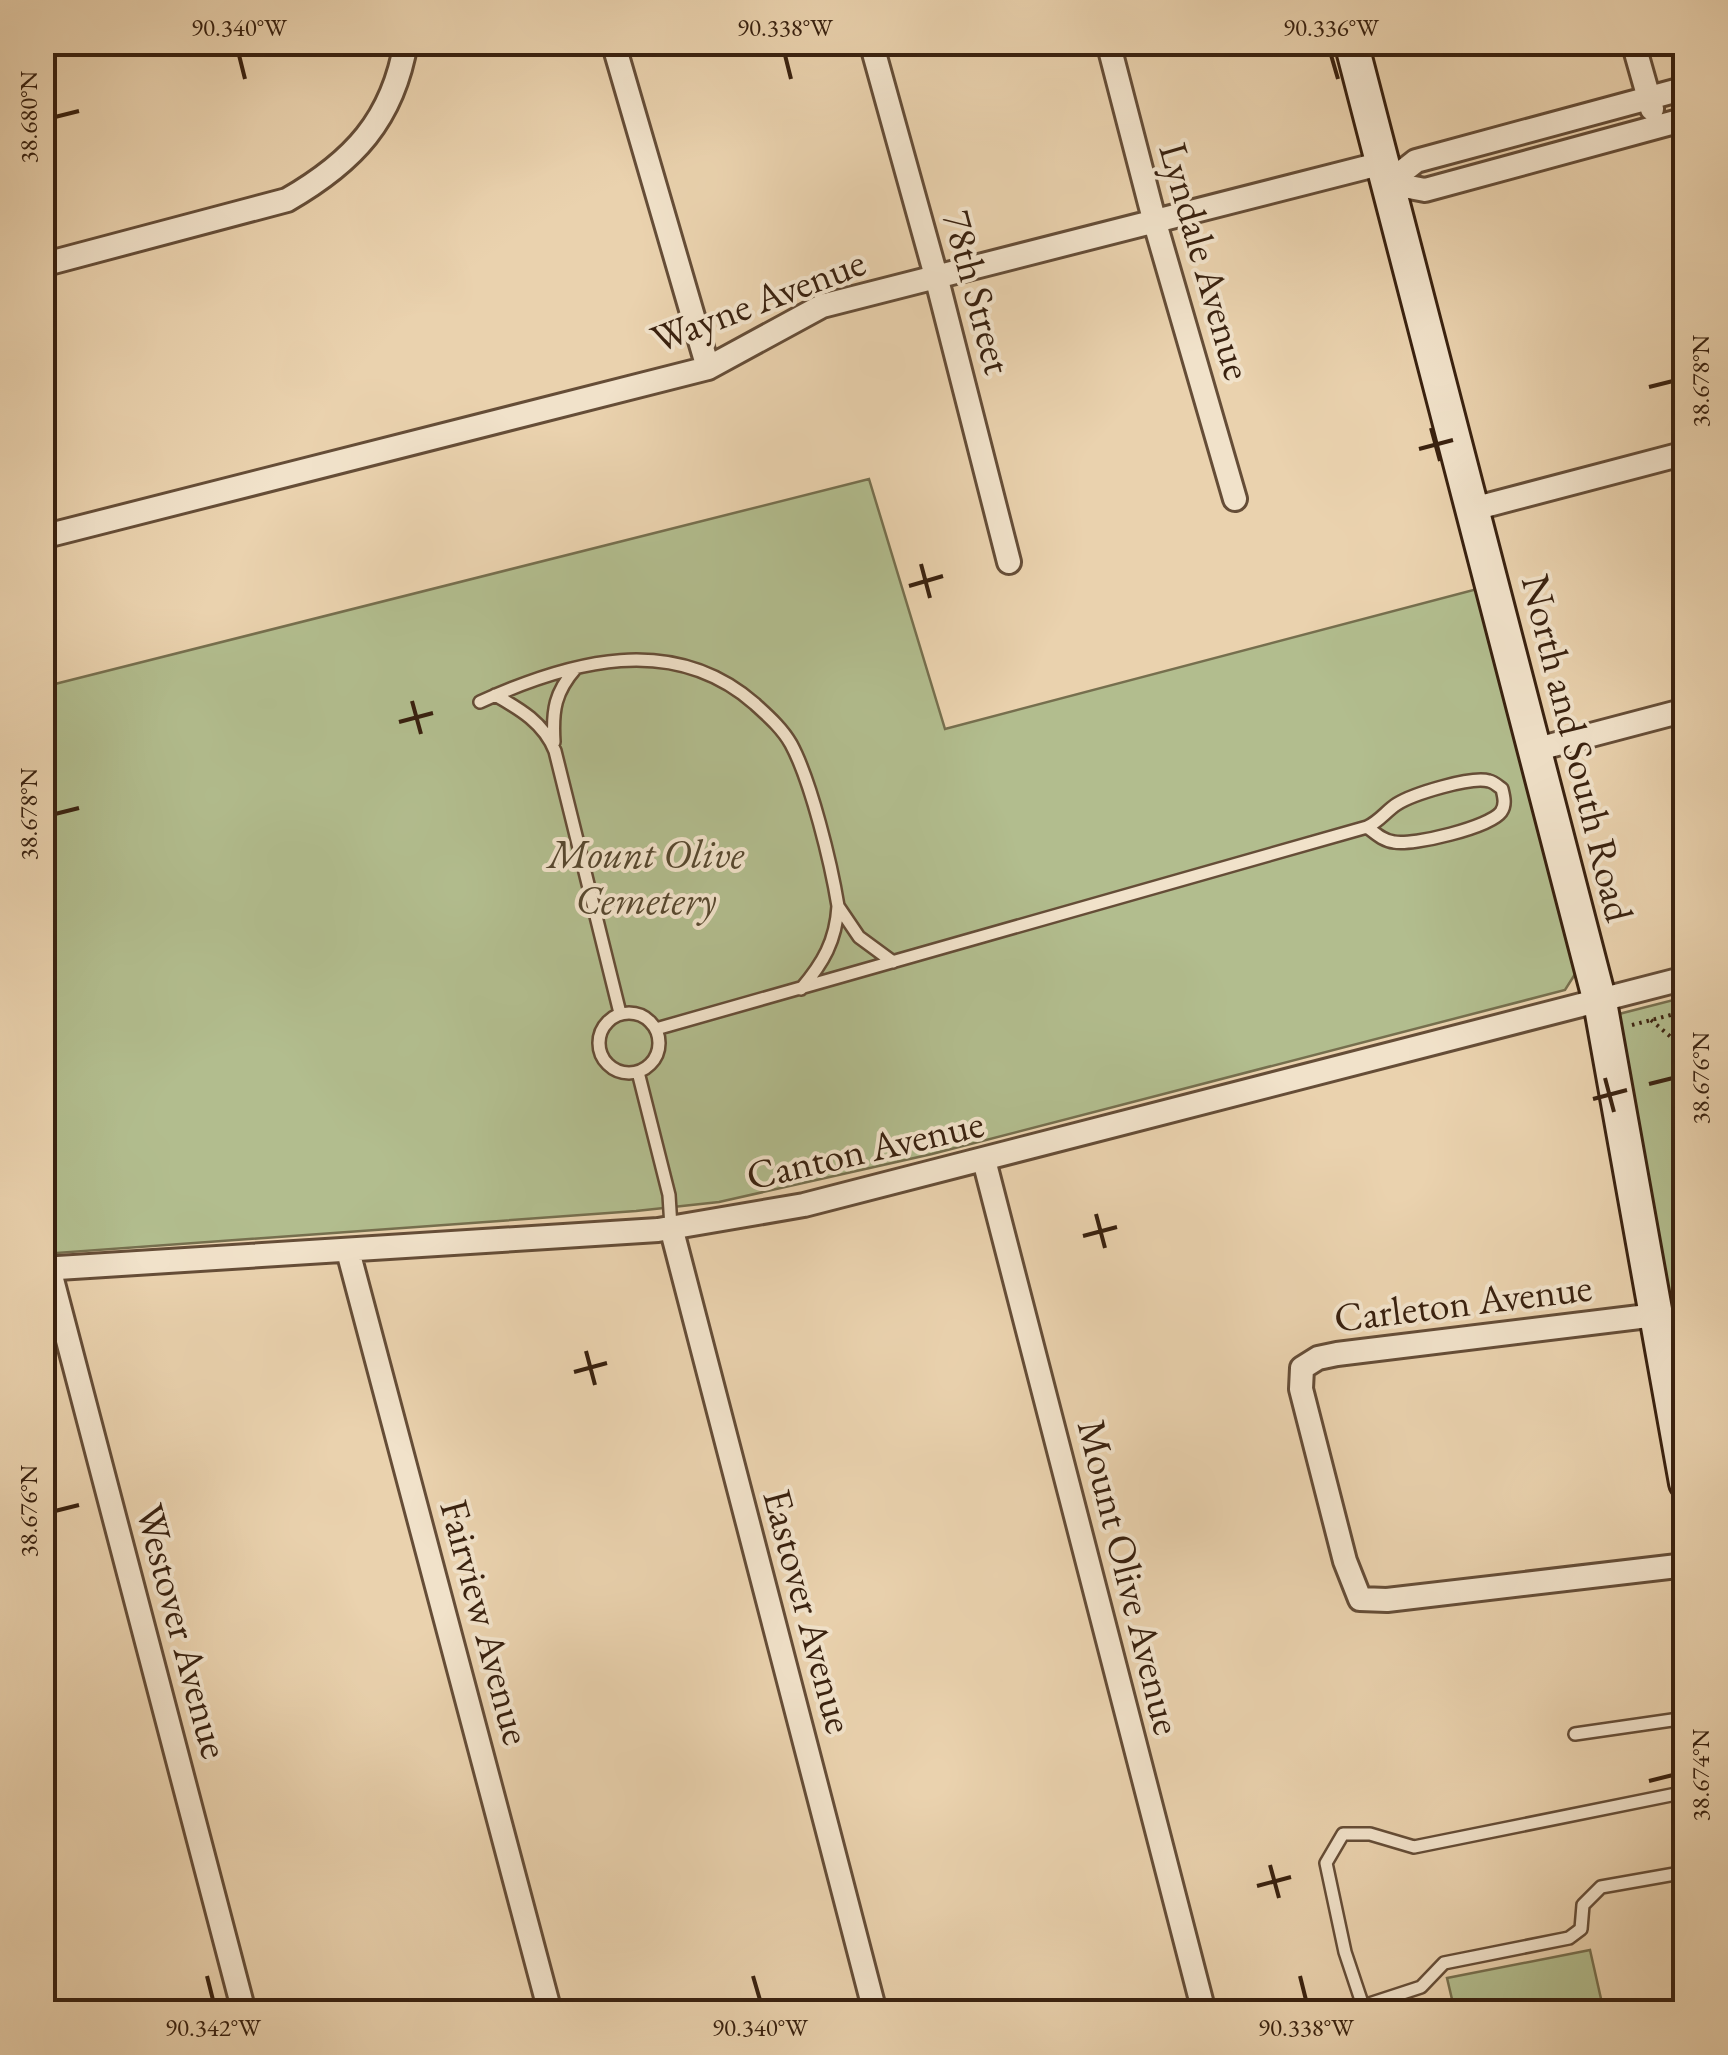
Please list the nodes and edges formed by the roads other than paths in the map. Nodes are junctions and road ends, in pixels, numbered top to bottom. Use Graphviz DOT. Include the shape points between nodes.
graph roads {
  1 [pos="406,42"];
  2 [pos="613,42"];
  3 [pos="871,42"];
  4 [pos="1108,42"];
  5 [pos="1352,42"];
  6 [pos="1633,42"];
  7 [pos="1686,88"];
  8 [pos="1648,98"];
  9 [pos="1686,120"];
  10 [pos="1657,127"];
  11 [pos="1386,173"];
  12 [pos="1155,223"];
  13 [pos="42,265"];
  14 [pos="936,276"];
  15 [pos="708,368"];
  16 [pos="1686,453"];
  17 [pos="1235,499"];
  18 [pos="1473,508"];
  19 [pos="42,537"];
  20 [pos="1009,562"];
  21 [pos="576,668"];
  22 [pos="495,696"];
  23 [pos="480,702"];
  24 [pos="1686,710"];
  25 [pos="1534,750"];
  26 [pos="555,751"];
  27 [pos="1366,827"];
  28 [pos="838,906"];
  29 [pos="893,962"];
  30 [pos="1686,978"];
  31 [pos="801,989"];
  32 [pos="1600,1002"];
  33 [pos="620,1014"];
  34 [pos="656,1029"];
  35 [pos="638,1072"];
  36 [pos="984,1160"];
  37 [pos="671,1227"];
  38 [pos="348,1251"];
  39 [pos="46,1268"];
  40 [pos="1656,1315"];
  41 [pos="1681,1430"];
  42 [pos="1686,1483"];
  43 [pos="1686,1565"];
  44 [pos="1686,1718"];
  45 [pos="1575,1734"];
  46 [pos="1686,1792"];
  47 [pos="1686,1872"];
  48 [pos="244,2012"];
  49 [pos="550,2012"];
  50 [pos="875,2012"];
  51 [pos="1204,2012"];
  1 -- 13 [label="street" via="402,69 370,136 321,180 287,200"];
  2 -- 15 [label="street"];
  3 -- 14 [label="street, 78th Street"];
  4 -- 12 [label="street, Lyndale Avenue"];
  5 -- 11 [label="street, North and South Road"];
  6 -- 8 [label="street"];
  7 -- 8 [label="street, Wayne Avenue"];
  8 -- 10 [label="street"];
  8 -- 11 [label="street, Wayne Avenue"];
  9 -- 10 [label="street, Wayne Avenue"];
  10 -- 11 [label="street, Wayne Avenue" via="1425,190"];
  11 -- 12 [label="street, Wayne Avenue"];
  11 -- 18 [label="street, North and South Road"];
  12 -- 14 [label="street, Wayne Avenue"];
  12 -- 17 [label="street, Lyndale Avenue"];
  14 -- 15 [label="street, Wayne Avenue" via="822,306"];
  14 -- 20 [label="street, 78th Street"];
  15 -- 19 [label="street, Wayne Avenue"];
  16 -- 18 [label="street"];
  18 -- 25 [label="street, North and South Road"];
  21 -- 22 [label="lane"];
  21 -- 26 [label="lane" via="554,702"];
  21 -- 28 [label="lane" via="648,659 712,672 774,721 801,767"];
  22 -- 23 [label="lane"];
  22 -- 26 [label="lane" via="536,722"];
  24 -- 25 [label="street"];
  25 -- 32 [label="street, North and South Road"];
  26 -- 33 [label="lane"];
  27 -- 27 [label="lane" via="1412,796 1469,781 1488,781 1502,789 1505,800 1490,822 1410,844 1390,842"];
  27 -- 29 [label="lane"];
  28 -- 29 [label="lane" via="859,937"];
  28 -- 31 [label="lane" via="822,964"];
  29 -- 31 [label="lane"];
  30 -- 32 [label="street, Canton Avenue"];
  31 -- 34 [label="lane"];
  32 -- 36 [label="street, Canton Avenue"];
  32 -- 40 [label="street, North and South Road"];
  33 -- 34 [label="lane" via="641,1015"];
  33 -- 35 [label="lane" via="604,1024 599,1051 618,1071"];
  34 -- 35 [label="lane" via="659,1050"];
  35 -- 37 [label="lane"];
  36 -- 37 [label="street, Canton Avenue" via="804,1205"];
  36 -- 51 [label="street, Mount Olive Avenue"];
  37 -- 38 [label="street, Canton Avenue"];
  37 -- 50 [label="street, Eastover Avenue"];
  38 -- 39 [label="street, Canton Avenue"];
  38 -- 49 [label="street, Fairview Avenue"];
  39 -- 48 [label="street, Westover Avenue"];
  40 -- 41 [label="street, North and South Road"];
  40 -- 43 [label="street, Carleton Avenue" via="1337,1354 1302,1368 1301,1389 1360,1598"];
  41 -- 42 [label="street, North and South Road"];
  44 -- 45 [label="lane"];
  46 -- 47 [label="lane" via="1414,1847 1343,1834 1326,1863 1363,2006 1421,1987 1444,1963 1569,1938 1581,1929 1584,1904 1601,1887"];
}
